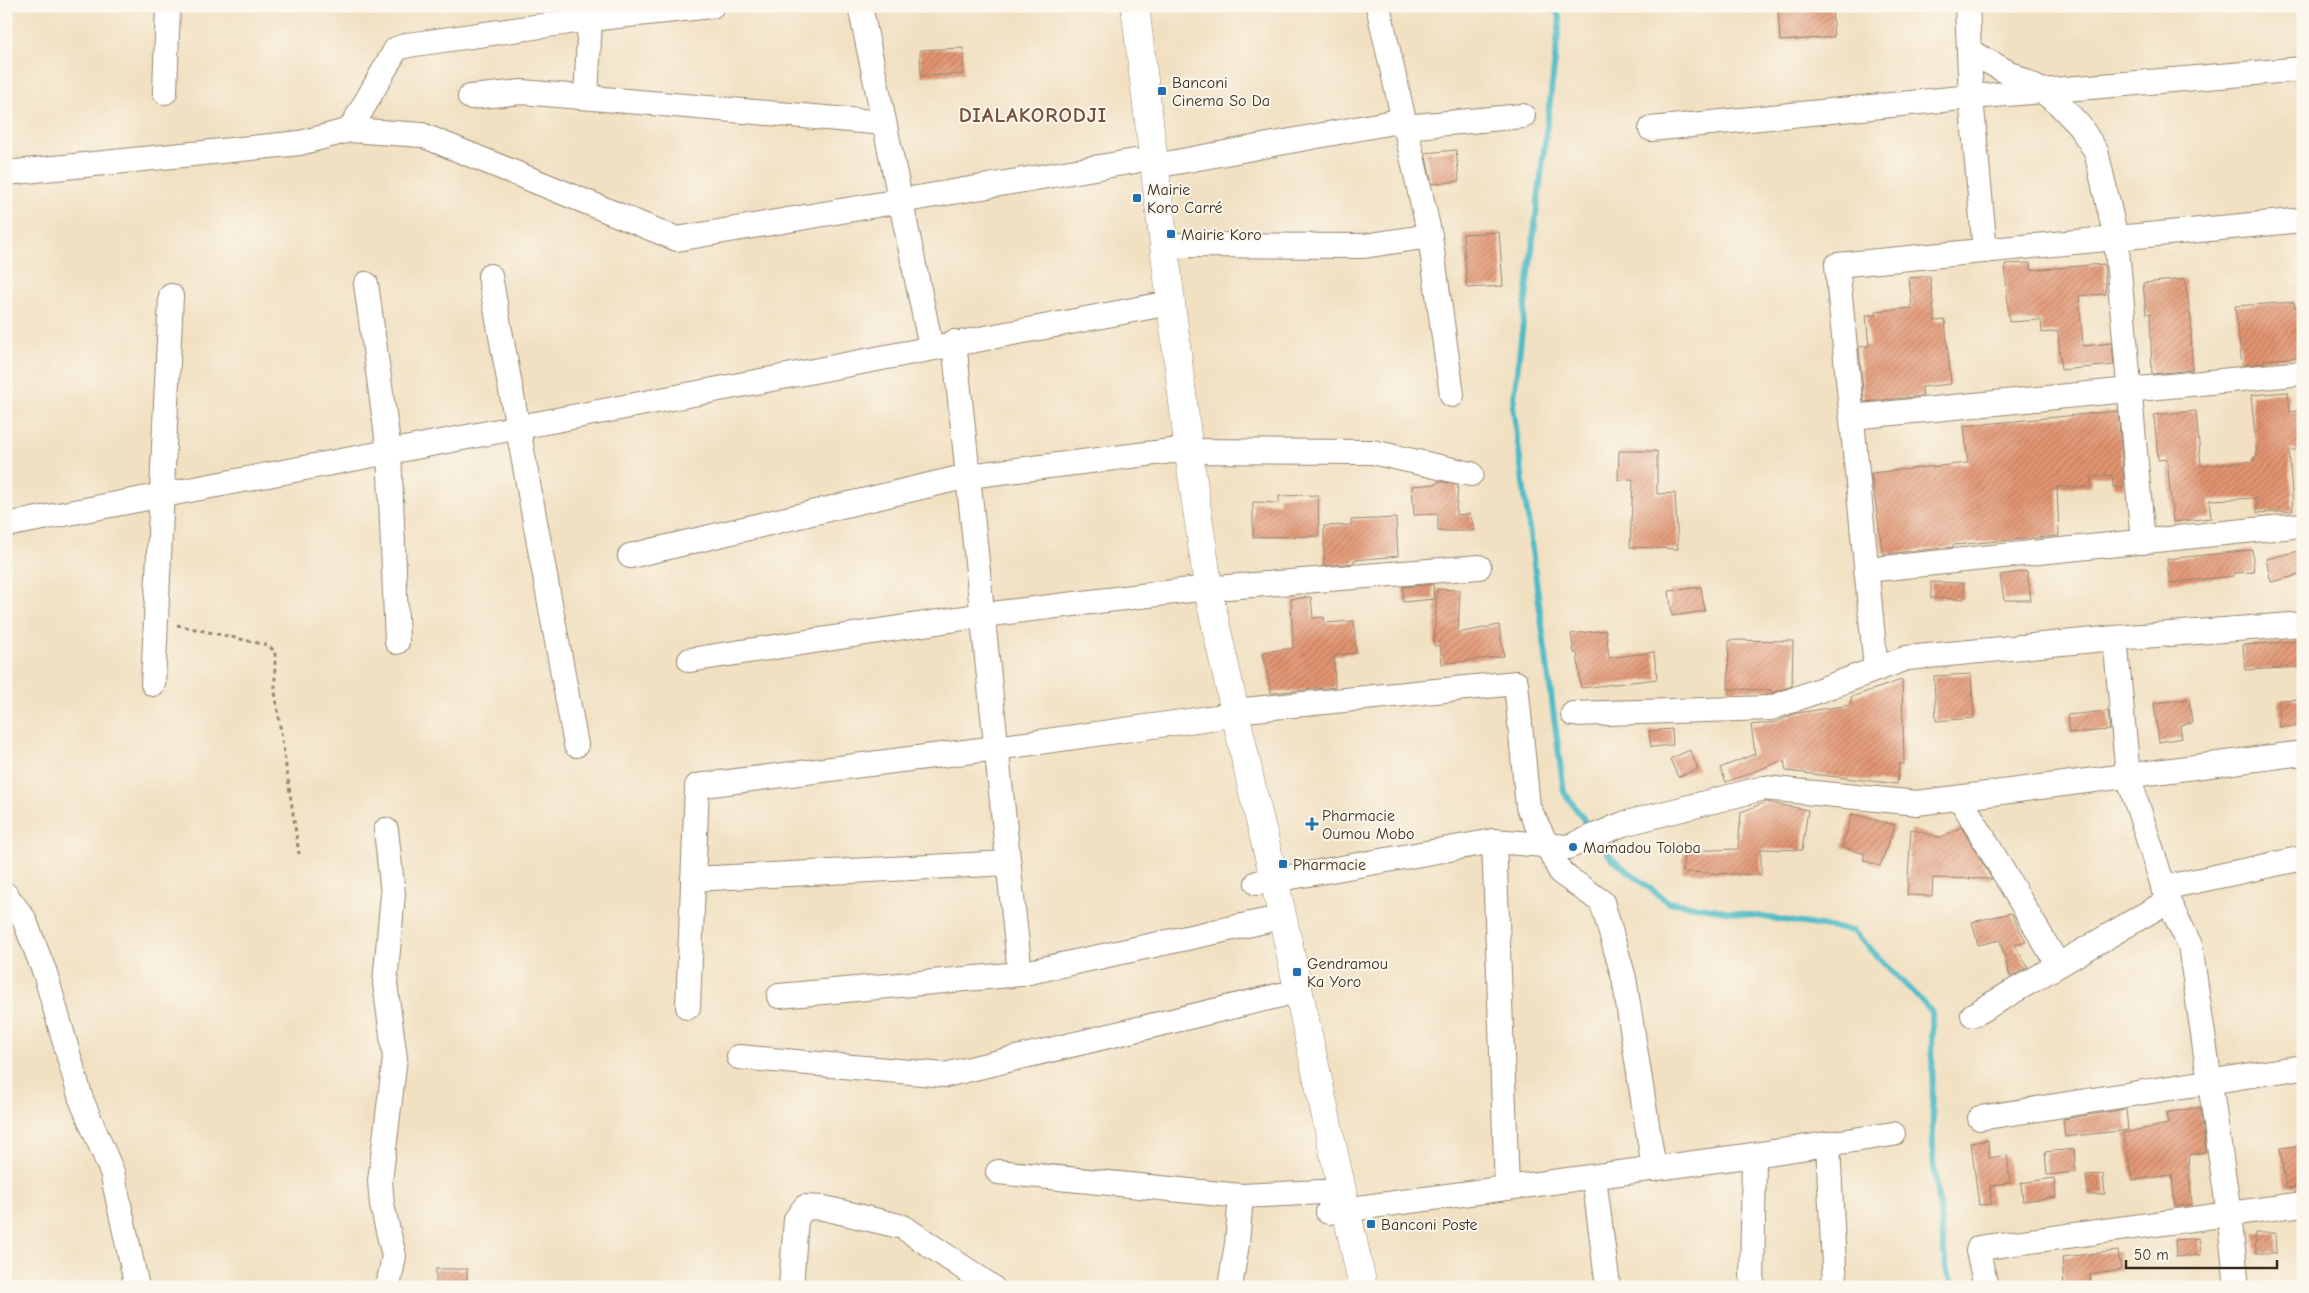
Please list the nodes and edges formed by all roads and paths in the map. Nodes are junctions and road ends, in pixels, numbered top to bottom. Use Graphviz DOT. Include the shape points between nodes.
graph roads {
  1 [pos="168,6"];
  2 [pos="712,6"];
  3 [pos="860,6"];
  4 [pos="1117,6"];
  5 [pos="1135,6"];
  6 [pos="1378,6"];
  7 [pos="1967,6"];
  8 [pos="590,19"];
  9 [pos="1969,51"];
  10 [pos="2303,69"];
  11 [pos="2042,91"];
  12 [pos="165,92"];
  13 [pos="470,97"];
  14 [pos="586,97"];
  15 [pos="1971,97"];
  16 [pos="1524,116"];
  17 [pos="884,123"];
  18 [pos="1404,123"];
  19 [pos="1650,129"];
  20 [pos="350,130"];
  21 [pos="1145,163"];
  22 [pos="6,173"];
  23 [pos="900,201"];
  24 [pos="2303,220"];
  25 [pos="1430,236"];
  26 [pos="2116,238"];
  27 [pos="1164,245"];
  28 [pos="1985,251"];
  29 [pos="490,276"];
  30 [pos="366,284"];
  31 [pos="171,296"];
  32 [pos="1154,306"];
  33 [pos="954,342"];
  34 [pos="931,347"];
  35 [pos="2303,373"];
  36 [pos="2130,390"];
  37 [pos="1452,395"];
  38 [pos="1852,417"];
  39 [pos="517,426"];
  40 [pos="388,451"];
  41 [pos="1180,451"];
  42 [pos="1472,474"];
  43 [pos="968,476"];
  44 [pos="162,495"];
  45 [pos="6,525"];
  46 [pos="2303,525"];
  47 [pos="2143,542"];
  48 [pos="630,556"];
  49 [pos="1479,568"];
  50 [pos="1866,570"];
  51 [pos="1199,589"];
  52 [pos="983,615"];
  53 [pos="156,620"];
  54 [pos="2303,624"];
  55 [pos="2115,638"];
  56 [pos="397,642"];
  57 [pos="690,660"];
  58 [pos="1876,669"];
  59 [pos="153,684"];
  60 [pos="1226,714"];
  61 [pos="1573,714"];
  62 [pos="576,745"];
  63 [pos="996,748"];
  64 [pos="2303,752"];
  65 [pos="2128,776"];
  66 [pos="1960,798"];
  67 [pos="386,830"];
  68 [pos="1494,841"];
  69 [pos="1558,846"];
  70 [pos="299,854"];
  71 [pos="2303,858"];
  72 [pos="1009,864"];
  73 [pos="693,879"];
  74 [pos="1265,880"];
  75 [pos="2166,894"];
  76 [pos="6,895"];
  77 [pos="1265,922"];
  78 [pos="2058,965"];
  79 [pos="1020,974"];
  80 [pos="1281,995"];
  81 [pos="779,996"];
  82 [pos="688,1007"];
  83 [pos="1973,1015"];
  84 [pos="739,1057"];
  85 [pos="2303,1067"];
  86 [pos="2210,1082"];
  87 [pos="1980,1118"];
  88 [pos="1893,1134"];
  89 [pos="1828,1144"];
  90 [pos="1754,1156"];
  91 [pos="1654,1169"];
  92 [pos="998,1172"];
  93 [pos="1594,1177"];
  94 [pos="1507,1188"];
  95 [pos="1241,1196"];
  96 [pos="1335,1201"];
  97 [pos="2303,1204"];
  98 [pos="2228,1214"];
  99 [pos="137,1287"];
  100 [pos="388,1287"];
  101 [pos="791,1287"];
  102 [pos="992,1287"];
  103 [pos="1230,1287"];
  104 [pos="1344,1287"];
  105 [pos="1363,1287"];
  106 [pos="1608,1287"];
  107 [pos="1752,1287"];
  108 [pos="1834,1287"];
  109 [pos="1986,1287"];
  110 [pos="2237,1287"];
  1 -- 12 [label="street"];
  2 -- 8 [label="street"];
  3 -- 17 [label="street"];
  4 -- 21 [label="main road"];
  5 -- 21 [label="main road"];
  6 -- 18 [label="street"];
  7 -- 9 [label="street"];
  8 -- 14 [label="street"];
  8 -- 20 [label="street" via="408,45 396,50"];
  9 -- 11 [label="street"];
  9 -- 15 [label="street"];
  10 -- 11 [label="street"];
  11 -- 15 [label="street"];
  11 -- 26 [label="street" via="2079,124 2096,151"];
  13 -- 14 [label="street" via="522,92"];
  14 -- 17 [label="street"];
  15 -- 19 [label="street"];
  15 -- 28 [label="street"];
  16 -- 18 [label="street"];
  17 -- 23 [label="street"];
  18 -- 21 [label="street"];
  18 -- 25 [label="street"];
  20 -- 22 [label="street" via="300,143"];
  20 -- 23 [label="street" via="422,135 676,239"];
  21 -- 23 [label="street"];
  21 -- 27 [label="main road"];
  21 -- 32 [label="main road"];
  23 -- 34 [label="street"];
  24 -- 26 [label="street"];
  25 -- 27 [label="street" via="1364,246"];
  25 -- 37 [label="street"];
  26 -- 28 [label="street"];
  26 -- 36 [label="street"];
  27 -- 41 [label="main road"];
  28 -- 38 [label="street" via="1837,265"];
  29 -- 39 [label="street"];
  30 -- 40 [label="street"];
  31 -- 44 [label="street"];
  32 -- 33 [label="street"];
  32 -- 41 [label="main road"];
  33 -- 34 [label="street"];
  33 -- 43 [label="street"];
  34 -- 39 [label="street"];
  35 -- 36 [label="street"];
  36 -- 38 [label="street"];
  36 -- 47 [label="street"];
  38 -- 50 [label="street"];
  39 -- 40 [label="street"];
  39 -- 62 [label="street"];
  40 -- 44 [label="street"];
  40 -- 56 [label="street"];
  41 -- 42 [label="street" via="1372,452"];
  41 -- 43 [label="street"];
  41 -- 51 [label="main road"];
  43 -- 48 [label="street"];
  43 -- 52 [label="street"];
  44 -- 45 [label="street"];
  44 -- 53 [label="street"];
  46 -- 47 [label="street"];
  47 -- 50 [label="street"];
  49 -- 51 [label="street"];
  50 -- 58 [label="street"];
  51 -- 52 [label="street"];
  51 -- 60 [label="main road"];
  52 -- 57 [label="street"];
  52 -- 63 [label="street"];
  53 -- 59 [label="street"];
  53 -- 70 [label="path" via="267,645 275,651 275,692"];
  54 -- 55 [label="street"];
  55 -- 58 [label="street" via="1907,658"];
  55 -- 65 [label="street"];
  58 -- 61 [label="street" via="1771,708"];
  60 -- 63 [label="street"];
  60 -- 69 [label="street" via="1516,683 1528,807"];
  60 -- 74 [label="main road"];
  63 -- 72 [label="street"];
  63 -- 73 [label="street" via="697,786"];
  64 -- 65 [label="street"];
  65 -- 66 [label="street"];
  65 -- 75 [label="street"];
  66 -- 69 [label="street" via="1917,804 1764,788 1622,824"];
  66 -- 78 [label="street"];
  67 -- 100 [label="street" via="393,894 385,983 395,1058 380,1181 394,1256"];
  68 -- 69 [label="street"];
  68 -- 74 [label="street"];
  68 -- 94 [label="street"];
  69 -- 91 [label="street" via="1561,873 1602,902 1624,978"];
  71 -- 75 [label="street"];
  72 -- 73 [label="street"];
  72 -- 79 [label="street"];
  73 -- 82 [label="street"];
  74 -- 77 [label="main road"];
  74 -- 96 [label="main road"];
  75 -- 78 [label="street"];
  75 -- 86 [label="street" via="2190,945"];
  76 -- 99 [label="street" via="24,919 45,973 82,1099 112,1172"];
  77 -- 79 [label="street"];
  77 -- 80 [label="main road"];
  78 -- 83 [label="street"];
  79 -- 81 [label="street"];
  80 -- 84 [label="street" via="945,1075"];
  80 -- 96 [label="main road"];
  85 -- 86 [label="street"];
  86 -- 87 [label="street"];
  86 -- 98 [label="street"];
  88 -- 89 [label="street"];
  89 -- 90 [label="street"];
  89 -- 108 [label="street"];
  90 -- 91 [label="street"];
  90 -- 107 [label="street"];
  91 -- 93 [label="street"];
  92 -- 95 [label="street"];
  93 -- 94 [label="street"];
  93 -- 106 [label="street"];
  94 -- 96 [label="street"];
  95 -- 96 [label="street"];
  95 -- 103 [label="street"];
  96 -- 104 [label="main road"];
  96 -- 105 [label="main road"];
  97 -- 98 [label="street"];
  98 -- 109 [label="street" via="1979,1248"];
  98 -- 110 [label="street"];
  101 -- 102 [label="street" via="796,1218 805,1207 824,1208 903,1227"];
}
